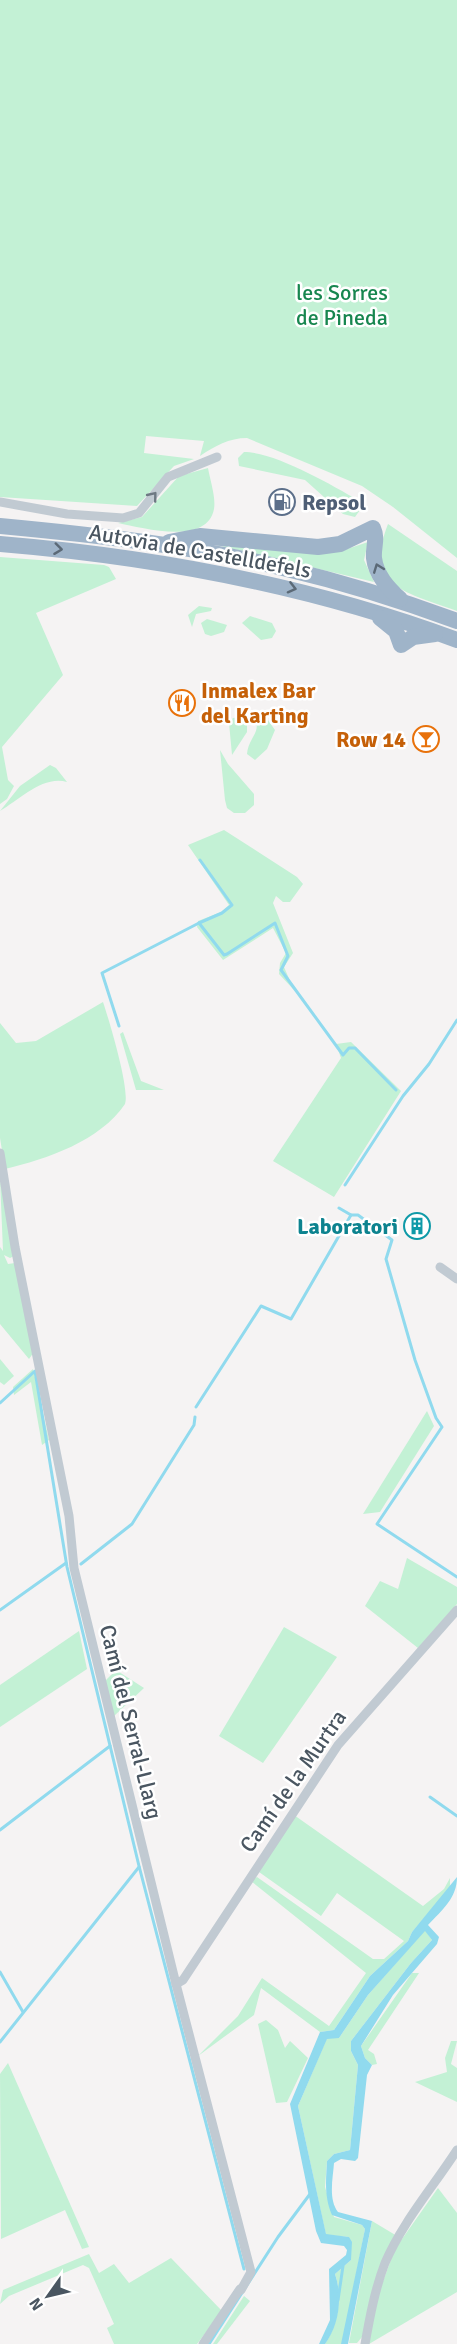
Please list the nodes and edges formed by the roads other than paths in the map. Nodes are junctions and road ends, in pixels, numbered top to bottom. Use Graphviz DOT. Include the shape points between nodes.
graph roads {
  1 [pos="217,457"];
  2 [pos="0,502"];
  3 [pos="0,526"];
  4 [pos="0,544"];
  5 [pos="159,544"];
  6 [pos="403,602"];
  7 [pos="370,610"];
  8 [pos="457,621"];
  9 [pos="439,633"];
  10 [pos="457,640"];
  11 [pos="0,1153"];
  12 [pos="440,1267"];
  13 [pos="457,1279"];
  14 [pos="457,1610"];
  15 [pos="176,1984"];
  16 [pos="457,2150"];
  17 [pos="203,2344"];
  18 [pos="365,2344"];
  2 -- 1 [label="street, one-way" via="123,518 139,513 168,477"];
  3 -- 5 [label="highway, Autovia de Castelldefels"];
  4 -- 7 [label="highway, Autovia de Castelldefels, one-way" via="140,559 248,578"];
  5 -- 6 [label="highway, Autovia de Castelldefels" via="281,567"];
  6 -- 5 [label="highway, one-way" via="379,574 373,528 340,544 318,547 200,536"];
  6 -- 8 [label="highway, Autovia de Castelldefels"];
  7 -- 9 [label="highway, Autovia de Castelldefels"];
  7 -- 9 [label="highway" via="396,631 401,645 413,637"];
  9 -- 10 [label="highway, Autovia de Castelldefels"];
  11 -- 15 [label="street, Camí del Serral-Llarg" via="69,1516 74,1568"];
  12 -- 13 [label="street"];
  14 -- 15 [label="street, Camí de la Murtra" via="338,1745 183,1980"];
  15 -- 17 [label="street, Camí del Serral-Llarg" via="251,2272"];
  16 -- 18 [label="street" via="400,2233 386,2262"];
}
